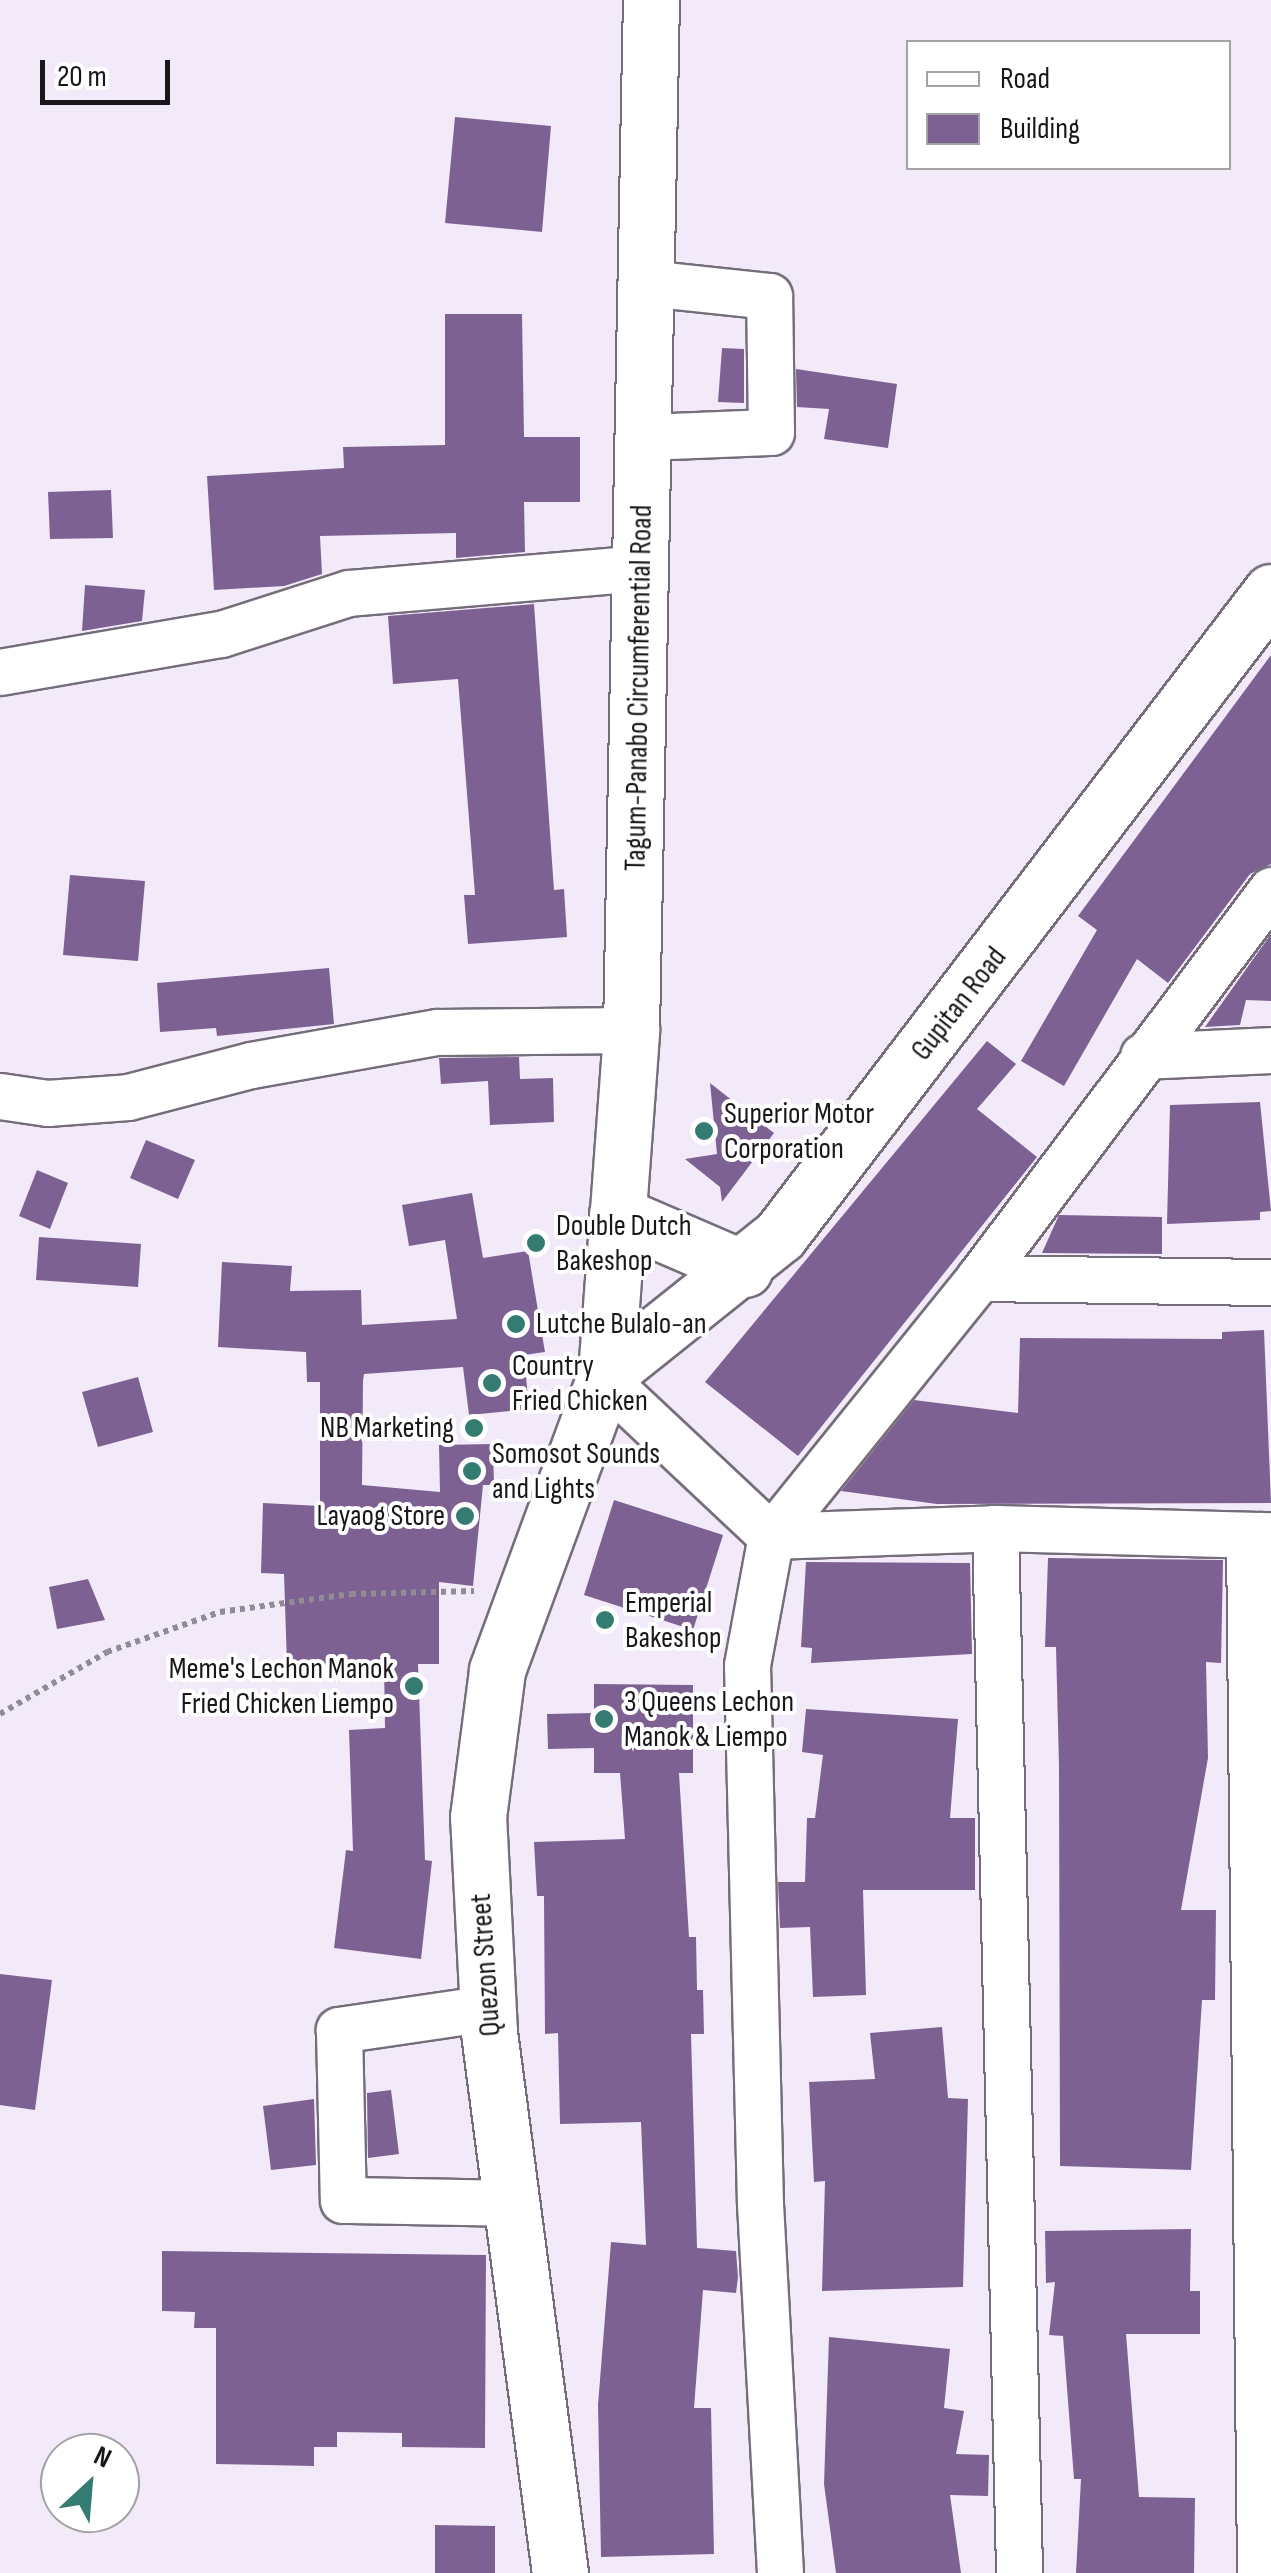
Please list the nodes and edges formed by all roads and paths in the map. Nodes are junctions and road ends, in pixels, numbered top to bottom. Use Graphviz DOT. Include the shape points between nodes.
graph roads {
  1 [pos="651,0"];
  2 [pos="647,282"];
  3 [pos="644,438"];
  4 [pos="642,568"];
  5 [pos="1271,592"];
  6 [pos="0,672"];
  7 [pos="1271,890"];
  8 [pos="630,1030"];
  9 [pos="1271,1050"];
  10 [pos="1143,1056"];
  11 [pos="0,1096"];
  12 [pos="617,1214"];
  13 [pos="745,1270"];
  14 [pos="979,1278"];
  15 [pos="1271,1282"];
  16 [pos="605,1377"];
  17 [pos="995,1528"];
  18 [pos="1260,1535"];
  19 [pos="771,1536"];
  20 [pos="521,1590"];
  21 [pos="0,1714"];
  22 [pos="488,2008"];
  23 [pos="511,2203"];
  24 [pos="560,2573"];
  25 [pos="780,2573"];
  26 [pos="1019,2573"];
  27 [pos="1260,2573"];
  1 -- 2 [label="main road, Tagum-Panabo Circumferential Road"];
  2 -- 3 [label="main road, Tagum-Panabo Circumferential Road"];
  2 -- 3 [label="street" via="769,296 772,432"];
  3 -- 4 [label="main road, Tagum-Panabo Circumferential Road"];
  4 -- 6 [label="street" via="349,593 221,634"];
  4 -- 8 [label="main road, Tagum-Panabo Circumferential Road"];
  5 -- 13 [label="main road, Gupitan Road" via="820,1184"];
  7 -- 10 [label="street"];
  8 -- 11 [label="street" via="437,1032 251,1064 128,1097 47,1103"];
  8 -- 12 [label="main road, Tagum-Panabo Circumferential Road"];
  9 -- 10 [label="street"];
  10 -- 14 [label="street"];
  12 -- 13 [label="main road"];
  12 -- 16 [label="main road, Tagum-Panabo Circumferential Road"];
  13 -- 16 [label="main road, Gupitan Road"];
  14 -- 15 [label="street"];
  14 -- 19 [label="street"];
  16 -- 19 [label="street"];
  16 -- 20 [label="main road, Quezon Street"];
  17 -- 18 [label="street"];
  17 -- 19 [label="street"];
  17 -- 26 [label="street"];
  18 -- 27 [label="street"];
  19 -- 25 [label="street" via="747,1666 760,2204"];
  20 -- 21 [label="path" via="350,1594 220,1612 107,1652"];
  20 -- 22 [label="main road, Quezon Street" via="497,1670 478,1817"];
  22 -- 23 [label="main road, Quezon Street"];
  22 -- 23 [label="street" via="339,2030 344,2200"];
  23 -- 24 [label="main road, Quezon Street"];
}
